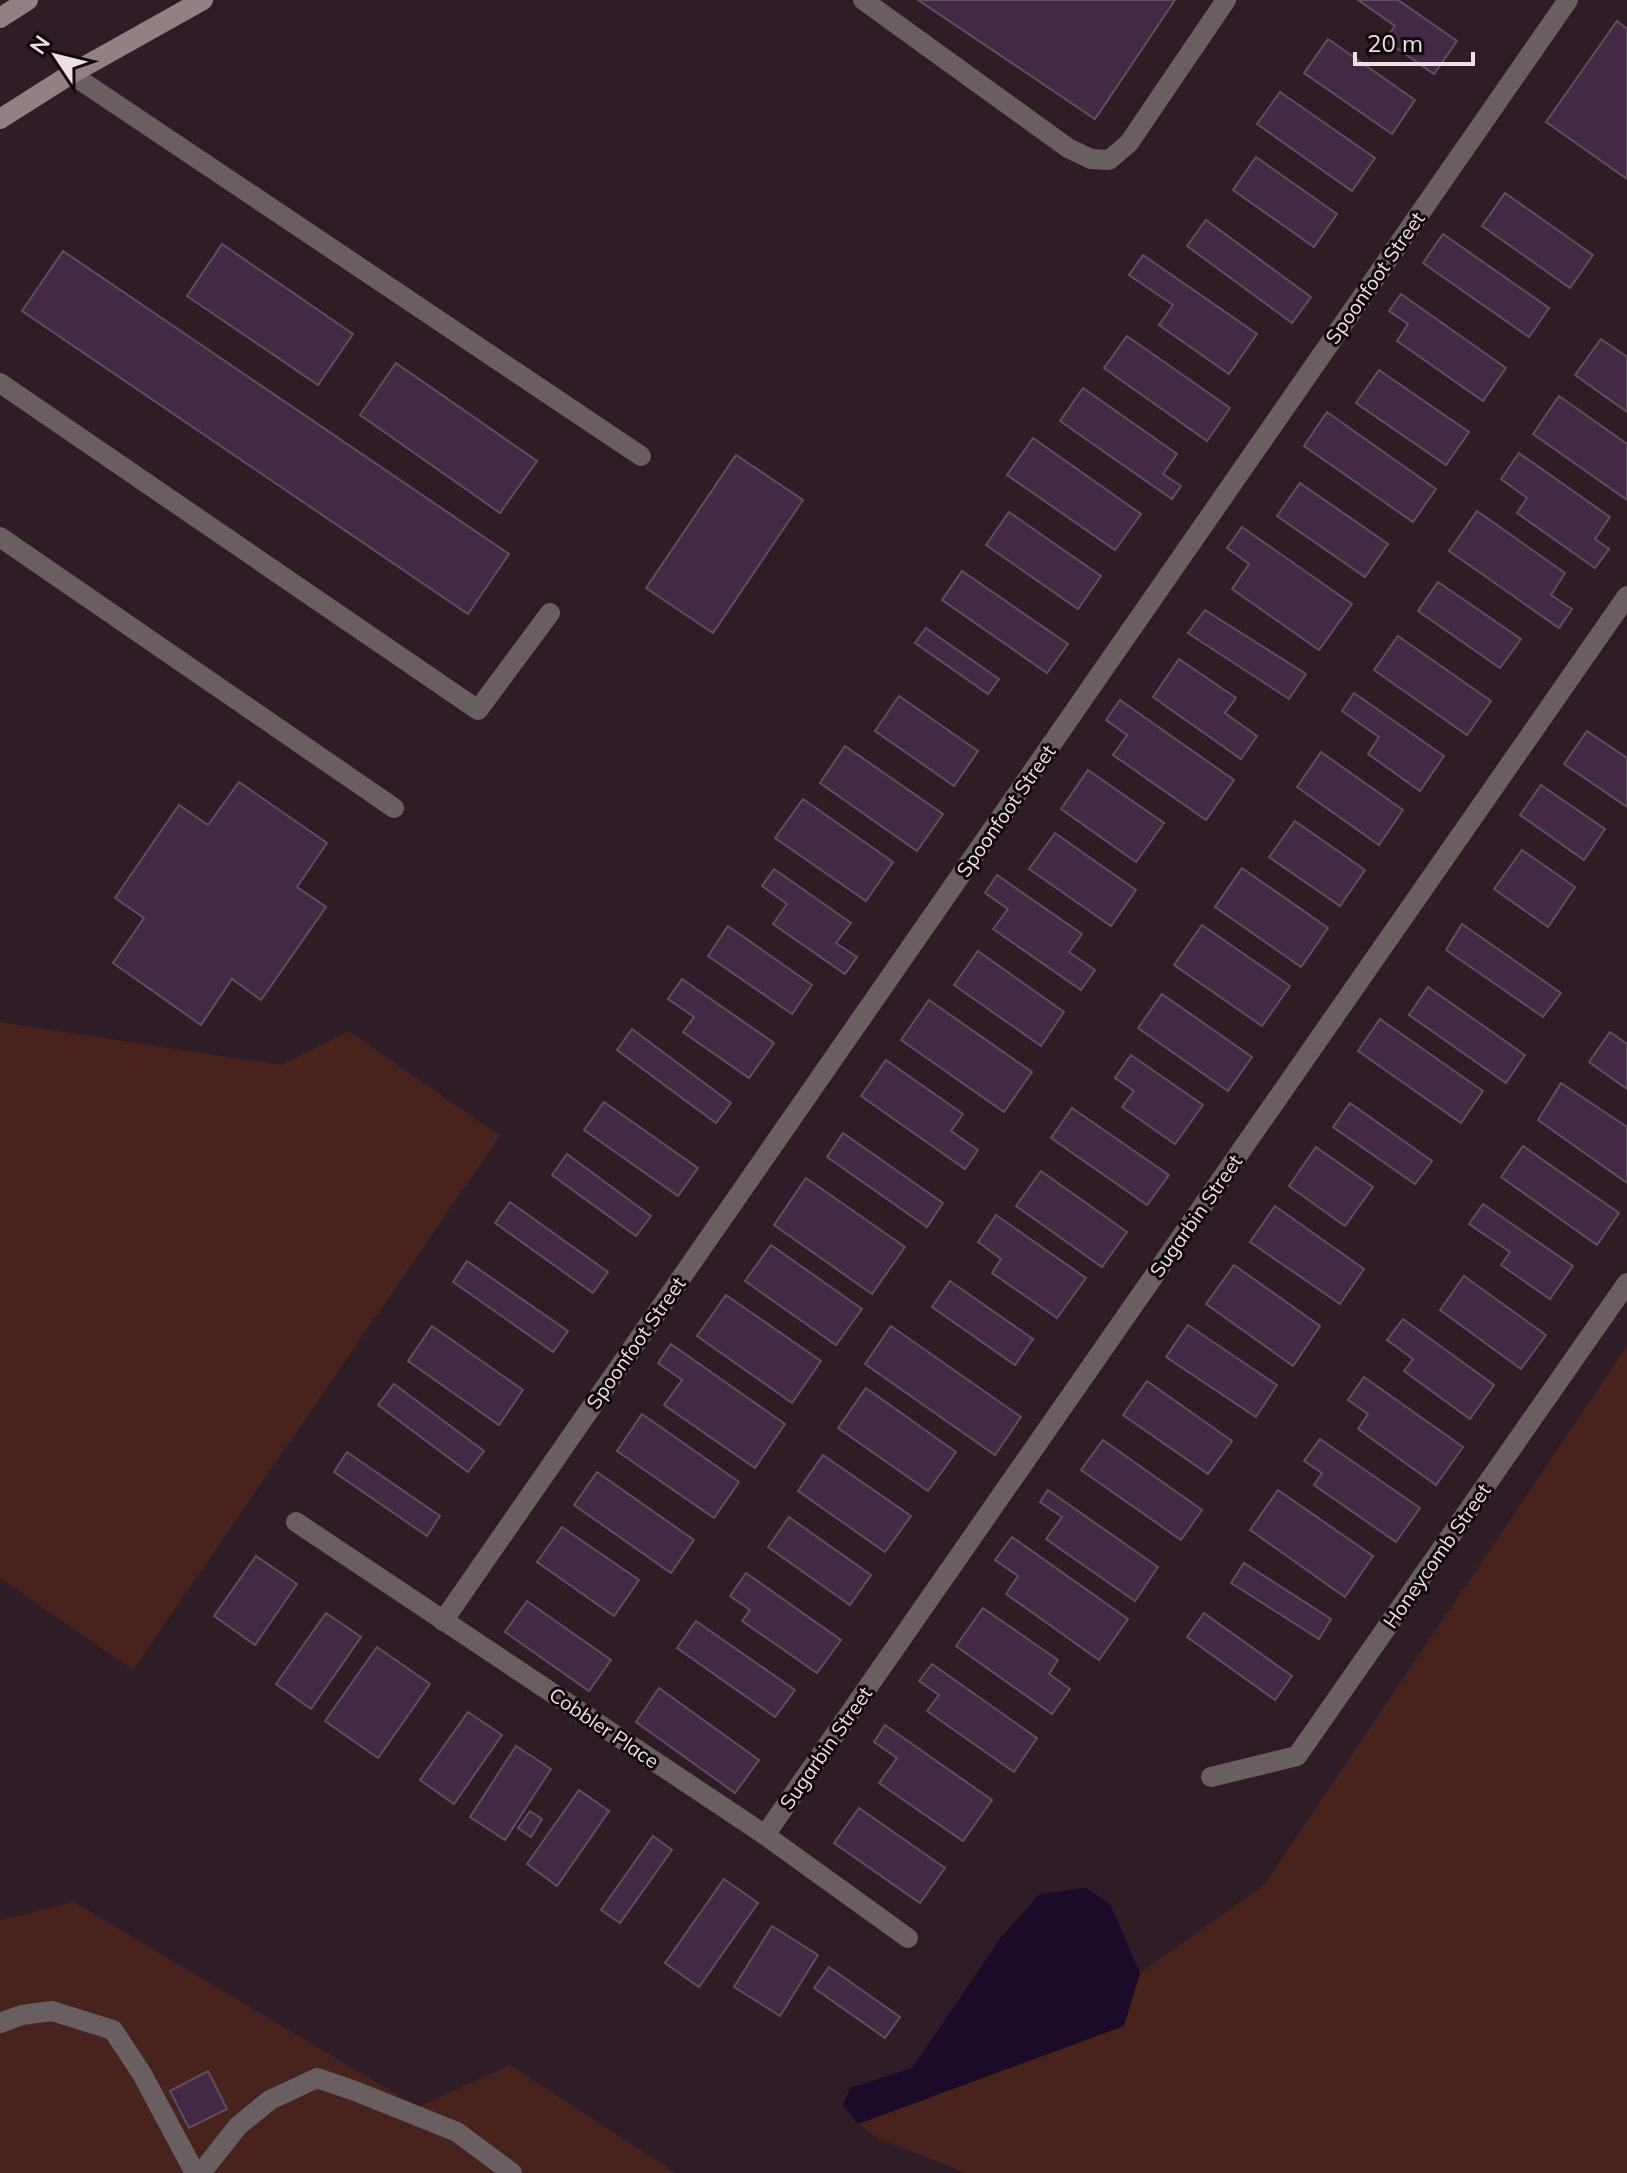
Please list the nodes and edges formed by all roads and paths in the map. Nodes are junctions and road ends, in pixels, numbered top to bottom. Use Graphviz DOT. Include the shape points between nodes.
graph roads {
  1 [pos="28,0"];
  2 [pos="203,0"];
  3 [pos="863,0"];
  4 [pos="1226,0"];
  5 [pos="1568,0"];
  6 [pos="0,18"];
  7 [pos="71,74"];
  8 [pos="0,119"];
  9 [pos="0,383"];
  10 [pos="641,456"];
  11 [pos="0,537"];
  12 [pos="1627,596"];
  13 [pos="550,613"];
  14 [pos="394,808"];
  15 [pos="1627,1283"];
  16 [pos="296,1522"];
  17 [pos="443,1621"];
  18 [pos="1211,1777"];
  19 [pos="765,1835"];
  20 [pos="908,1938"];
  21 [pos="0,2023"];
  22 [pos="195,2173"];
  23 [pos="201,2173"];
  24 [pos="512,2173"];
  1 -- 6 [label="main road"];
  2 -- 7 [label="main road"];
  3 -- 4 [label="lane" via="1068,148 1091,159 1109,160 1129,143"];
  5 -- 17 [label="lane, Spoonfoot Street"];
  7 -- 8 [label="main road"];
  7 -- 10 [label="lane"];
  9 -- 13 [label="lane" via="478,710"];
  11 -- 14 [label="lane"];
  12 -- 19 [label="lane, Sugarbin Street"];
  15 -- 18 [label="lane, Honeycomb Street" via="1297,1756"];
  16 -- 17 [label="lane, Cobbler Place"];
  17 -- 19 [label="lane, Cobbler Place"];
  19 -- 20 [label="lane, Cobbler Place"];
  21 -- 22 [label="lane" via="52,2011 113,2030"];
  23 -- 24 [label="lane" via="238,2126 270,2100 317,2078 457,2132"];
}
